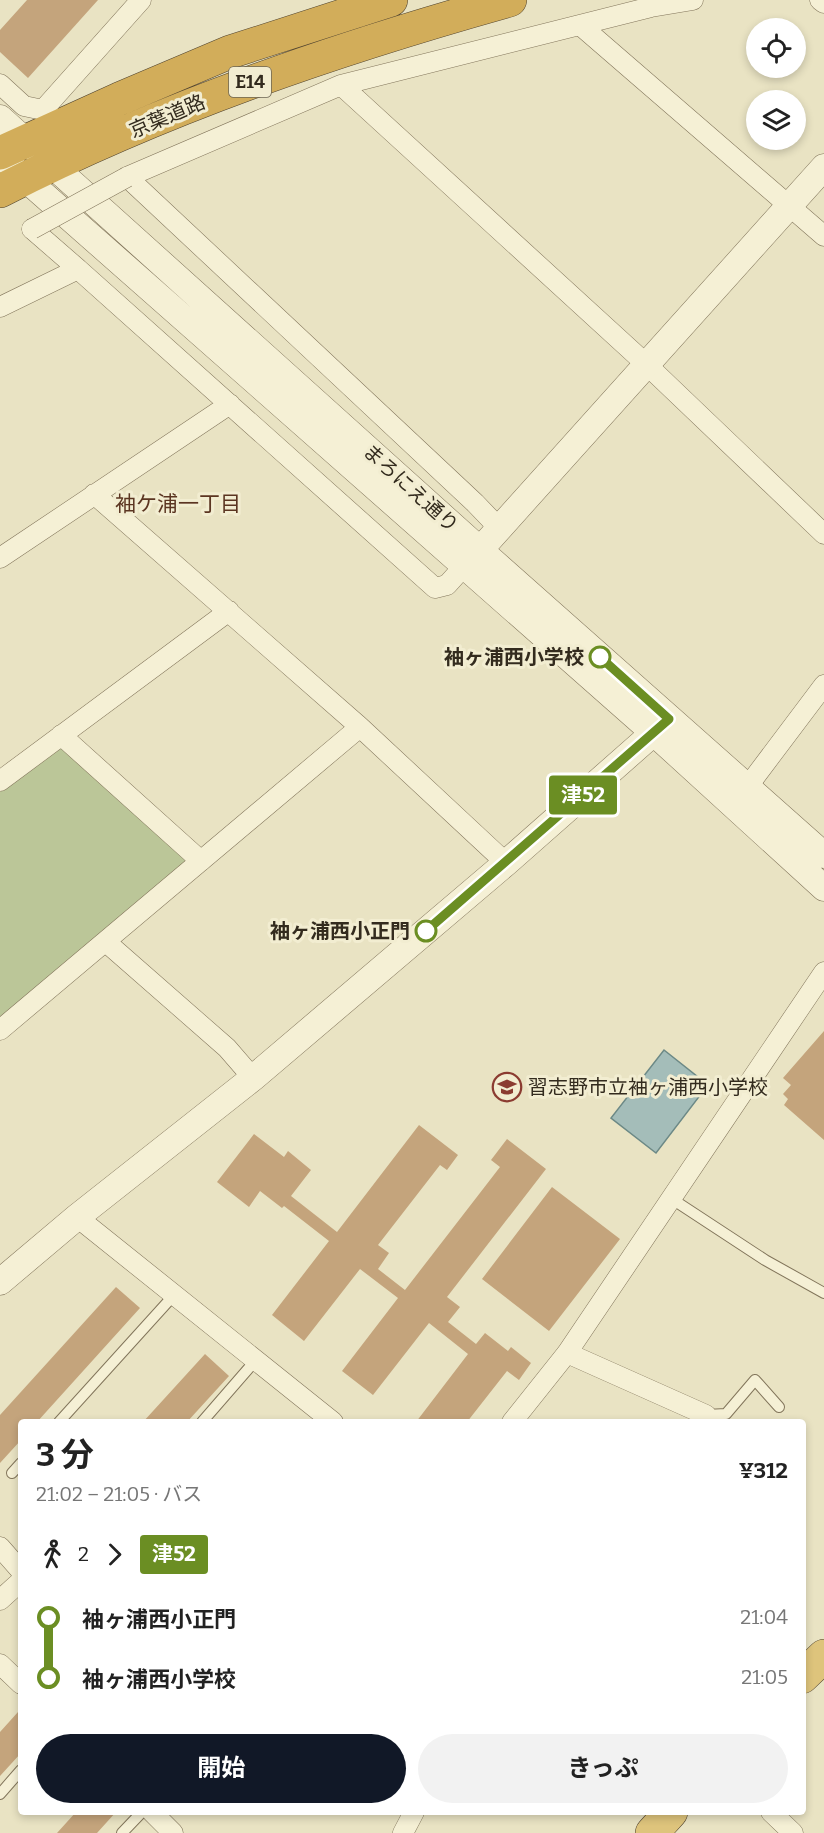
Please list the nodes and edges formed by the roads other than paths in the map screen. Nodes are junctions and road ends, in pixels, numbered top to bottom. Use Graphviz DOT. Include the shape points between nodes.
graph roads {
  1 [pos="141,0"];
  2 [pos="391,0"];
  3 [pos="510,0"];
  4 [pos="693,0"];
  5 [pos="820,0"];
  6 [pos="824,3"];
  7 [pos="580,25"];
  8 [pos="0,84"];
  9 [pos="341,85"];
  10 [pos="0,118"];
  11 [pos="9,150"];
  12 [pos="824,166"];
  13 [pos="127,177"];
  14 [pos="26,179"];
  15 [pos="788,205"];
  16 [pos="824,236"];
  17 [pos="78,269"];
  18 [pos="0,307"];
  19 [pos="646,364"];
  20 [pos="230,404"];
  21 [pos="94,494"];
  22 [pos="499,528"];
  23 [pos="824,534"];
  24 [pos="0,558"];
  25 [pos="472,558"];
  26 [pos="229,612"];
  27 [pos="824,685"];
  28 [pos="662,726"];
  29 [pos="360,727"];
  30 [pos="61,735"];
  31 [pos="0,781"];
  32 [pos="741,796"];
  33 [pos="824,855"];
  34 [pos="201,861"];
  35 [pos="506,863"];
  36 [pos="824,888"];
  37 [pos="106,942"];
  38 [pos="824,972"];
  39 [pos="0,1030"];
  40 [pos="253,1078"];
  41 [pos="672,1199"];
  42 [pos="78,1217"];
  43 [pos="2,1278"];
  44 [pos="824,1293"];
  45 [pos="174,1295"];
  46 [pos="567,1353"];
  47 [pos="255,1361"];
  48 [pos="778,1407"];
  49 [pos="703,1418"];
  50 [pos="62,1419"];
  51 [pos="205,1419"];
  52 [pos="329,1419"];
  53 [pos="514,1419"];
  54 [pos="18,1466"];
  55 [pos="12,1473"];
  56 [pos="0,1547"];
  57 [pos="18,1568"];
  58 [pos="18,1584"];
  59 [pos="0,1600"];
  60 [pos="824,1656"];
  61 [pos="0,1664"];
  62 [pos="806,1673"];
  63 [pos="18,1681"];
  64 [pos="18,1773"];
  65 [pos="0,1794"];
  66 [pos="139,1815"];
  67 [pos="155,1815"];
  68 [pos="412,1815"];
  69 [pos="668,1815"];
  70 [pos="774,1815"];
  71 [pos="122,1833"];
  72 [pos="173,1833"];
  73 [pos="403,1833"];
  74 [pos="652,1833"];
  75 [pos="793,1833"];
  1 -- 8 [label="street" via="43,110 24,106"];
  2 -- 11 [label="highway, 京葉道路 / E14" via="230,52"];
  3 -- 14 [label="highway, 京葉道路 / E14" via="240,85"];
  4 -- 7 [label="street"];
  5 -- 6 [label="street"];
  7 -- 9 [label="street"];
  7 -- 15 [label="street"];
  9 -- 13 [label="street"];
  9 -- 19 [label="street"];
  10 -- 11 [label="street, まろにえ通り"];
  11 -- 14 [label="street, まろにえ通り"];
  12 -- 15 [label="street"];
  13 -- 17 [label="street, bridge" via="32,229"];
  13 -- 22 [label="street"];
  14 -- 25 [label="street, まろにえ通り"];
  15 -- 16 [label="street"];
  15 -- 19 [label="street"];
  17 -- 18 [label="street"];
  17 -- 20 [label="street"];
  19 -- 22 [label="street"];
  19 -- 23 [label="street"];
  20 -- 21 [label="street"];
  20 -- 25 [label="street" via="435,588 447,585"];
  21 -- 24 [label="street"];
  21 -- 26 [label="street"];
  22 -- 25 [label="street"];
  25 -- 28 [label="street, まろにえ通り"];
  26 -- 29 [label="street"];
  26 -- 30 [label="street"];
  27 -- 32 [label="street"];
  28 -- 32 [label="street, まろにえ通り"];
  28 -- 35 [label="street"];
  29 -- 34 [label="street"];
  29 -- 35 [label="street"];
  30 -- 31 [label="street"];
  30 -- 34 [label="street"];
  32 -- 33 [label="street, まろにえ通り"];
  32 -- 36 [label="street, まろにえ通り"];
  34 -- 37 [label="street"];
  35 -- 40 [label="street"];
  37 -- 39 [label="street"];
  37 -- 40 [label="street" via="227,1048"];
  38 -- 41 [label="street"];
  40 -- 42 [label="street"];
  41 -- 44 [label="lane"];
  41 -- 46 [label="street"];
  42 -- 43 [label="street"];
  42 -- 45 [label="street"];
  45 -- 47 [label="street"];
  45 -- 50 [label="lane"];
  46 -- 49 [label="street"];
  46 -- 53 [label="street"];
  47 -- 51 [label="lane"];
  47 -- 52 [label="street"];
  48 -- 49 [label="lane" via="755,1380 726,1414"];
  54 -- 55 [label="lane"];
  56 -- 57 [label="street"];
  58 -- 59 [label="street"];
  60 -- 62 [label="highway"];
  61 -- 63 [label="street"];
  64 -- 65 [label="lane"];
  66 -- 71 [label="lane"];
  67 -- 72 [label="street"];
  68 -- 73 [label="street"];
  69 -- 74 [label="highway"];
  70 -- 75 [label="street"];
}
